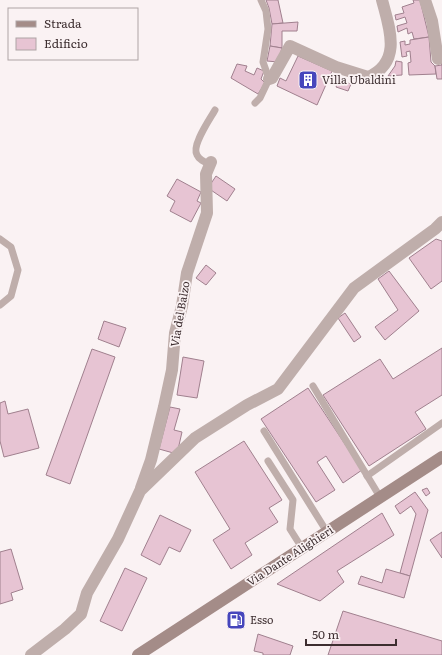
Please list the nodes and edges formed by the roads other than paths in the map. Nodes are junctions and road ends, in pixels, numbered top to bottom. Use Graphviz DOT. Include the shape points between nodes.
graph roads {
  1 [pos="262,0"];
  2 [pos="382,0"];
  3 [pos="424,0"];
  4 [pos="438,59"];
  5 [pos="269,79"];
  6 [pos="255,103"];
  7 [pos="215,110"];
  8 [pos="210,163"];
  9 [pos="440,227"];
  10 [pos="0,239"];
  11 [pos="0,304"];
  12 [pos="313,386"];
  13 [pos="442,423"];
  14 [pos="264,432"];
  15 [pos="442,458"];
  16 [pos="268,461"];
  17 [pos="367,476"];
  18 [pos="140,491"];
  19 [pos="380,497"];
  20 [pos="328,532"];
  21 [pos="302,548"];
  22 [pos="31,655"];
  23 [pos="138,655"];
  1 -- 5 [label="lane" via="268,29 263,62"];
  2 -- 5 [label="street" via="390,31 391,50 381,70 368,77 336,67 290,46"];
  3 -- 4 [label="street" via="432,20"];
  5 -- 6 [label="lane"];
  7 -- 8 [label="lane" via="195,151 198,157"];
  8 -- 18 [label="street, Via del Balzo" via="206,174 207,212 187,273 164,408"];
  9 -- 18 [label="street" via="354,288 278,389 195,438"];
  10 -- 11 [label="lane" via="11,248 18,270 11,296"];
  12 -- 17 [label="lane"];
  13 -- 17 [label="lane"];
  14 -- 20 [label="lane"];
  15 -- 19 [label="main road, Via Dante Alighieri"];
  16 -- 21 [label="lane" via="293,500 290,529"];
  17 -- 19 [label="lane"];
  18 -- 22 [label="street, Via del Balzo" via="118,539 87,594 81,614"];
  19 -- 20 [label="main road, Via Dante Alighieri"];
  20 -- 21 [label="main road, Via Dante Alighieri"];
  21 -- 23 [label="main road, Via Dante Alighieri"];
}
